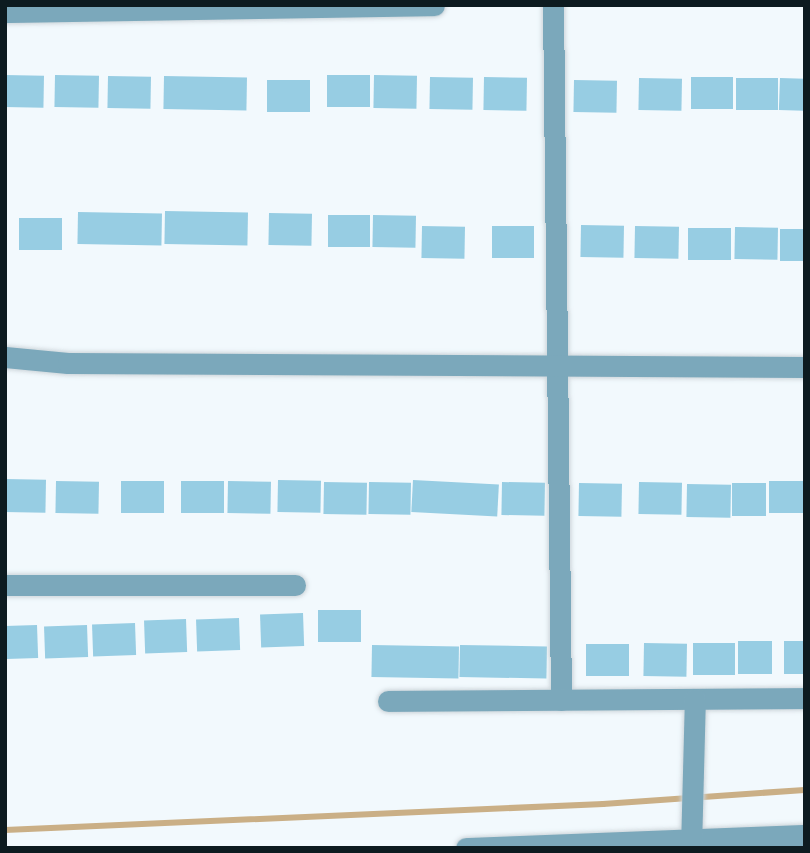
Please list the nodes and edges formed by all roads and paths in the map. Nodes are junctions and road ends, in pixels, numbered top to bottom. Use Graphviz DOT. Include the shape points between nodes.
graph roads {
  1 [pos="434,5"];
  2 [pos="553,5"];
  3 [pos="5,12"];
  4 [pos="5,357"];
  5 [pos="805,366"];
  6 [pos="558,368"];
  7 [pos="295,585"];
  8 [pos="5,586"];
  9 [pos="805,698"];
  10 [pos="695,699"];
  11 [pos="561,700"];
  12 [pos="388,701"];
  13 [pos="805,835"];
  14 [pos="692,837"];
  15 [pos="466,848"];
  1 -- 3 [label="street"];
  2 -- 6 [label="street"];
  4 -- 6 [label="street" via="68,363"];
  5 -- 6 [label="street"];
  6 -- 11 [label="street"];
  7 -- 8 [label="street"];
  9 -- 10 [label="street"];
  10 -- 11 [label="street"];
  10 -- 14 [label="street"];
  11 -- 12 [label="street"];
  13 -- 14 [label="street"];
  14 -- 15 [label="street"];
}
